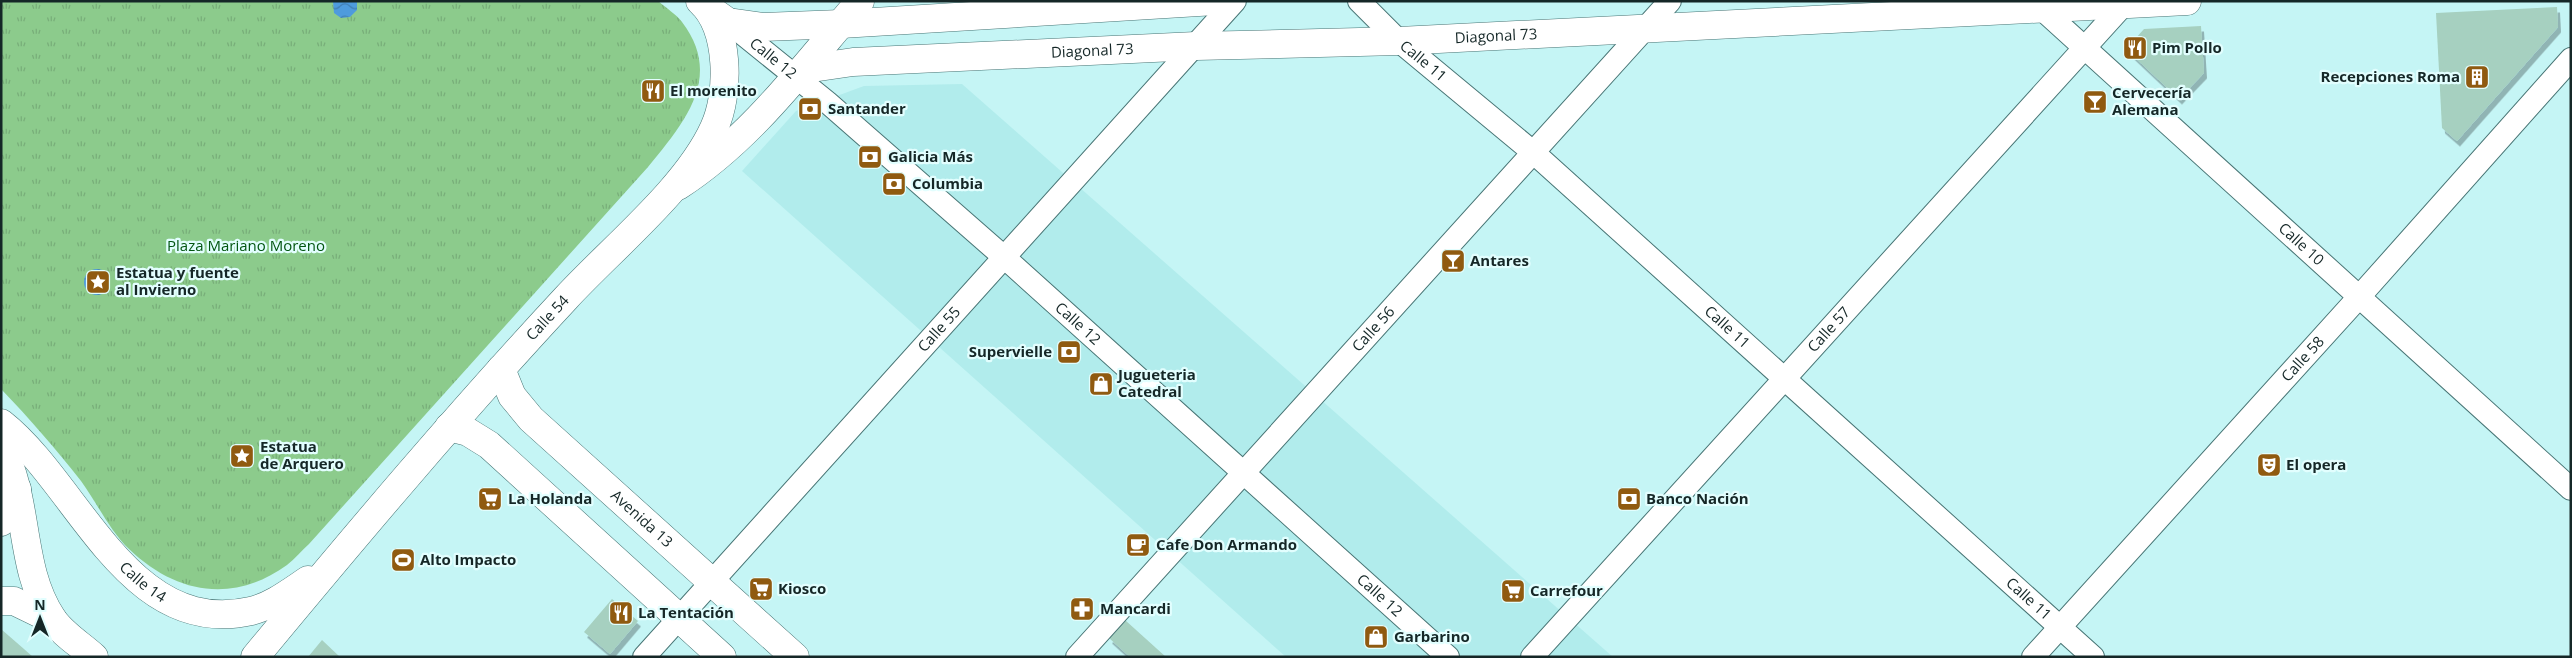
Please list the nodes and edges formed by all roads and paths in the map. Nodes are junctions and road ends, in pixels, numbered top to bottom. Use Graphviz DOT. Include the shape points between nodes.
graph roads {
  1 [pos="860,1"];
  2 [pos="1215,1"];
  3 [pos="1235,1"];
  4 [pos="1359,1"];
  5 [pos="1670,1"];
  6 [pos="2187,1"];
  7 [pos="702,3"];
  8 [pos="2125,3"];
  9 [pos="2036,5"];
  10 [pos="728,22"];
  11 [pos="841,24"];
  12 [pos="1648,27"];
  13 [pos="1399,41"];
  14 [pos="1196,46"];
  15 [pos="2084,48"];
  16 [pos="2571,59"];
  17 [pos="801,73"];
  18 [pos="1534,153"];
  19 [pos="673,189"];
  20 [pos="1005,258"];
  21 [pos="2359,297"];
  22 [pos="501,369"];
  23 [pos="1784,378"];
  24 [pos="1,423"];
  25 [pos="449,427"];
  26 [pos="1,448"];
  27 [pos="1244,473"];
  28 [pos="17,489"];
  29 [pos="2571,489"];
  30 [pos="1,522"];
  31 [pos="333,563"];
  32 [pos="712,581"];
  33 [pos="1,601"];
  34 [pos="679,618"];
  35 [pos="53,620"];
  36 [pos="2060,627"];
  37 [pos="94,657"];
  38 [pos="255,657"];
  39 [pos="644,657"];
  40 [pos="722,657"];
  41 [pos="796,657"];
  42 [pos="1077,657"];
  43 [pos="1448,657"];
  44 [pos="1532,657"];
  45 [pos="2033,657"];
  46 [pos="2093,657"];
  1 -- 11 [label="main road, Calle 54"];
  2 -- 11 [label="main road"];
  3 -- 14 [label="street, Calle 55"];
  4 -- 13 [label="street, Calle 11"];
  5 -- 12 [label="street, Calle 56"];
  6 -- 8 [label="main road, Diagonal 73"];
  7 -- 10 [label="main road, Calle 12"];
  7 -- 19 [label="main road" via="723,50 724,96 714,128 702,150"];
  8 -- 9 [label="main road, Diagonal 73"];
  8 -- 15 [label="street, Calle 57"];
  9 -- 12 [label="main road, Diagonal 73"];
  9 -- 15 [label="street, Calle 10"];
  10 -- 11 [label="main road" via="763,27"];
  10 -- 17 [label="street, Calle 12"];
  11 -- 17 [label="main road, Calle 54"];
  12 -- 13 [label="main road, Diagonal 73"];
  12 -- 18 [label="street, Calle 56"];
  13 -- 14 [label="main road, Diagonal 73"];
  13 -- 18 [label="street, Calle 11"];
  14 -- 17 [label="main road, Diagonal 73" via="853,62"];
  14 -- 20 [label="street, Calle 55"];
  15 -- 21 [label="street, Calle 10"];
  15 -- 23 [label="street, Calle 57"];
  16 -- 21 [label="street, Calle 58"];
  17 -- 19 [label="main road, Calle 54" via="725,152"];
  17 -- 20 [label="street, Calle 12"];
  18 -- 23 [label="street, Calle 11"];
  18 -- 27 [label="street, Calle 56"];
  19 -- 22 [label="main road, Calle 54" via="566,297"];
  20 -- 27 [label="street, Calle 12"];
  20 -- 32 [label="street, Calle 55"];
  21 -- 29 [label="street, Calle 10"];
  21 -- 36 [label="street, Calle 58"];
  22 -- 25 [label="main road, Calle 54"];
  22 -- 32 [label="main road, Avenida 13" via="512,396 532,418"];
  23 -- 36 [label="street, Calle 11"];
  23 -- 44 [label="street, Calle 57"];
  24 -- 31 [label="main road, Calle 14" via="42,464 113,556 145,585 180,608 223,615 252,611 278,600"];
  25 -- 31 [label="main road, Calle 54"];
  25 -- 34 [label="main road" via="468,432 489,445"];
  26 -- 28 [label="main road"];
  27 -- 42 [label="street, Calle 56"];
  27 -- 43 [label="street, Calle 12"];
  28 -- 30 [label="main road"];
  28 -- 35 [label="main road" via="31,568 38,591"];
  31 -- 38 [label="main road, Calle 54"];
  32 -- 34 [label="street, Calle 55"];
  32 -- 41 [label="main road, Avenida 13"];
  33 -- 35 [label="main road" via="14,601"];
  34 -- 39 [label="street, Calle 55"];
  34 -- 40 [label="main road"];
  35 -- 37 [label="main road"];
  36 -- 45 [label="street, Calle 58"];
  36 -- 46 [label="street, Calle 11"];
}
